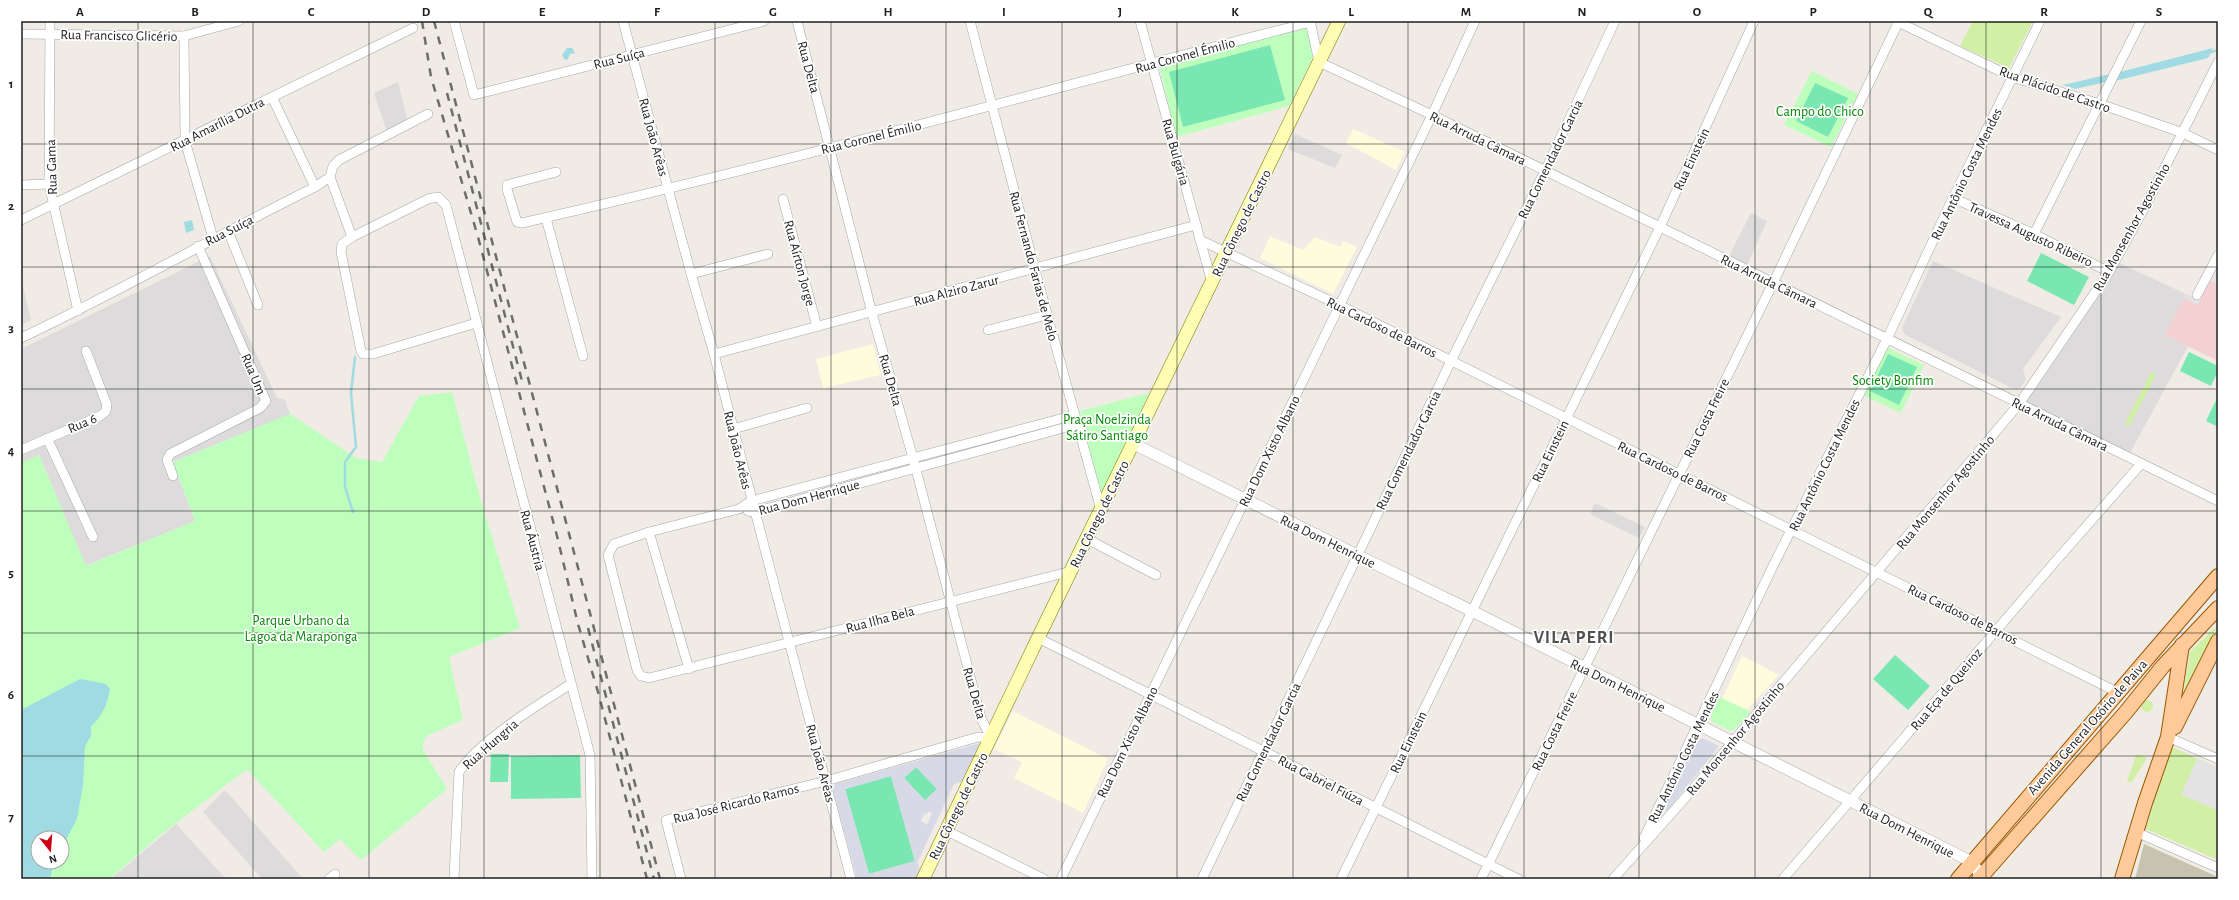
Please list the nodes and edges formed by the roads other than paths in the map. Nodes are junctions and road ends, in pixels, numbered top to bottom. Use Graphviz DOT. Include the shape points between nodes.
graph roads {
  1 [pos="50,21"];
  2 [pos="239,21"];
  3 [pos="454,21"];
  4 [pos="623,21"];
  5 [pos="764,21"];
  6 [pos="797,21"];
  7 [pos="970,21"];
  8 [pos="1140,21"];
  9 [pos="1339,21"];
  10 [pos="1476,21"];
  11 [pos="1615,21"];
  12 [pos="1754,21"];
  13 [pos="1898,21"];
  14 [pos="2040,21"];
  15 [pos="2141,21"];
  16 [pos="1310,22"];
  17 [pos="413,28"];
  18 [pos="21,34"];
  19 [pos="50,34"];
  20 [pos="184,36"];
  21 [pos="632,55"];
  22 [pos="1319,62"];
  23 [pos="2218,62"];
  24 [pos="1151,63"];
  25 [pos="2012,77"];
  26 [pos="272,96"];
  27 [pos="2100,104"];
  28 [pos="993,107"];
  29 [pos="428,114"];
  30 [pos="1432,115"];
  31 [pos="2183,133"];
  32 [pos="184,141"];
  33 [pos="831,147"];
  34 [pos="2218,150"];
  35 [pos="1545,171"];
  36 [pos="556,172"];
  37 [pos="330,177"];
  38 [pos="49,184"];
  39 [pos="21,185"];
  40 [pos="315,187"];
  41 [pos="668,190"];
  42 [pos="1953,198"];
  43 [pos="783,199"];
  44 [pos="53,205"];
  45 [pos="546,218"];
  46 [pos="21,220"];
  47 [pos="1196,225"];
  48 [pos="1660,227"];
  49 [pos="228,230"];
  50 [pos="2034,234"];
  51 [pos="352,237"];
  52 [pos="214,238"];
  53 [pos="1200,240"];
  54 [pos="198,246"];
  55 [pos="1227,251"];
  56 [pos="768,254"];
  57 [pos="2218,255"];
  58 [pos="1034,270"];
  59 [pos="2109,272"];
  60 [pos="691,274"];
  61 [pos="1212,283"];
  62 [pos="1774,283"];
  63 [pos="2198,295"];
  64 [pos="258,305"];
  65 [pos="1339,306"];
  66 [pos="78,311"];
  67 [pos="872,313"];
  68 [pos="1047,315"];
  69 [pos="476,323"];
  70 [pos="817,327"];
  71 [pos="988,330"];
  72 [pos="21,338"];
  73 [pos="1887,339"];
  74 [pos="86,351"];
  75 [pos="714,354"];
  76 [pos="583,356"];
  77 [pos="1451,361"];
  78 [pos="2020,404"];
  79 [pos="808,408"];
  80 [pos="1075,415"];
  81 [pos="1566,418"];
  82 [pos="1078,424"];
  83 [pos="733,429"];
  84 [pos="47,438"];
  85 [pos="1134,444"];
  86 [pos="21,450"];
  87 [pos="913,458"];
  88 [pos="2141,464"];
  89 [pos="916,468"];
  90 [pos="1679,474"];
  91 [pos="172,476"];
  92 [pos="1246,500"];
  93 [pos="751,501"];
  94 [pos="2218,501"];
  95 [pos="739,509"];
  96 [pos="1101,510"];
  97 [pos="754,512"];
  98 [pos="1792,530"];
  99 [pos="649,532"];
  100 [pos="93,537"];
  101 [pos="1087,540"];
  102 [pos="1357,556"];
  103 [pos="1072,571"];
  104 [pos="1878,572"];
  105 [pos="1156,575"];
  106 [pos="2218,576"];
  107 [pos="951,601"];
  108 [pos="2193,604"];
  109 [pos="2218,608"];
  110 [pos="1472,610"];
  111 [pos="1995,630"];
  112 [pos="1038,638"];
  113 [pos="2218,641"];
  114 [pos="789,643"];
  115 [pos="2181,647"];
  116 [pos="689,669"];
  117 [pos="1585,669"];
  118 [pos="571,684"];
  119 [pos="2117,692"];
  120 [pos="1150,694"];
  121 [pos="1698,725"];
  122 [pos="2168,737"];
  123 [pos="991,738"];
  124 [pos="1732,741"];
  125 [pos="1264,751"];
  126 [pos="2218,759"];
  127 [pos="826,781"];
  128 [pos="1852,801"];
  129 [pos="1376,808"];
  130 [pos="947,831"];
  131 [pos="2136,832"];
  132 [pos="1641,845"];
  133 [pos="1972,862"];
  134 [pos="1488,864"];
  135 [pos="2218,868"];
  136 [pos="1983,878"];
  137 [pos="454,879"];
  138 [pos="592,879"];
  139 [pos="681,879"];
  140 [pos="851,879"];
  141 [pos="924,879"];
  142 [pos="1044,879"];
  143 [pos="1061,879"];
  144 [pos="1202,879"];
  145 [pos="1341,879"];
  146 [pos="1481,879"];
  147 [pos="1518,879"];
  148 [pos="1613,879"];
  149 [pos="1783,879"];
  150 [pos="1958,879"];
  151 [pos="2122,879"];
  1 -- 19 [label="street, Rua Gama"];
  2 -- 20 [label="street, Rua Francisco Glicério"];
  3 -- 21 [label="street, Rua Suíça" via="474,95"];
  4 -- 21 [label="street, Rua João Arêas"];
  5 -- 21 [label="street, Rua Suíça"];
  6 -- 33 [label="street, Rua Delta"];
  7 -- 28 [label="street, Rua Fernando Farias de Melo"];
  8 -- 24 [label="street, Rua Bulgária"];
  9 -- 22 [label="main road, Rua Cônego de Castro"];
  10 -- 30 [label="street, Rua Dom Xisto Albano"];
  11 -- 35 [label="street, Rua Comendador Garcia"];
  12 -- 48 [label="street, Rua Einstein"];
  13 -- 25 [label="street, Rua Plácido de Castro"];
  13 -- 62 [label="street, Rua Costa Freire"];
  14 -- 25 [label="street, Rua Antônio Costa Mendes"];
  15 -- 27 [label="street"];
  16 -- 22 [label="street"];
  16 -- 24 [label="street, Rua Coronel Émilio"];
  17 -- 26 [label="street, Rua Amarília Dutra"];
  18 -- 19 [label="street, Rua Francisco Glicério"];
  19 -- 20 [label="street, Rua Francisco Glicério"];
  19 -- 38 [label="street, Rua Gama"];
  20 -- 32 [label="street"];
  21 -- 41 [label="street, Rua João Arêas"];
  22 -- 30 [label="street, Rua Arruda Câmara"];
  22 -- 55 [label="main road, Rua Cônego de Castro"];
  23 -- 31 [label="street, Rua Monsenhor Agostinho"];
  24 -- 28 [label="street, Rua Coronel Émilio"];
  24 -- 47 [label="street, Rua Bulgária"];
  25 -- 27 [label="street, Rua Plácido de Castro"];
  25 -- 42 [label="street, Rua Antônio Costa Mendes"];
  26 -- 32 [label="street, Rua Amarília Dutra"];
  26 -- 40 [label="street"];
  27 -- 31 [label="street, Rua Plácido de Castro"];
  27 -- 50 [label="street"];
  28 -- 33 [label="street, Rua Coronel Émilio"];
  28 -- 58 [label="street, Rua Fernando Farias de Melo"];
  29 -- 37 [label="street" via="338,160 332,166"];
  30 -- 35 [label="street, Rua Arruda Câmara"];
  30 -- 65 [label="street, Rua Dom Xisto Albano"];
  31 -- 34 [label="street, Rua Plácido de Castro"];
  31 -- 59 [label="street, Rua Monsenhor Agostinho"];
  32 -- 44 [label="street, Rua Amarília Dutra"];
  32 -- 52 [label="street"];
  33 -- 41 [label="street, Rua Coronel Émilio"];
  33 -- 67 [label="street, Rua Delta"];
  35 -- 48 [label="street, Rua Arruda Câmara"];
  35 -- 77 [label="street, Rua Comendador Garcia"];
  36 -- 45 [label="street, Rua Coronel Émilio" via="509,184 507,187 517,222"];
  37 -- 40 [label="street, Rua Suíça"];
  37 -- 51 [label="street"];
  38 -- 39 [label="street"];
  38 -- 44 [label="street, Rua Gama"];
  40 -- 49 [label="street, Rua Suíça"];
  41 -- 45 [label="street, Rua Coronel Émilio"];
  41 -- 60 [label="street, Rua João Arêas"];
  42 -- 50 [label="street, Travessa Augusto Ribeiro"];
  42 -- 73 [label="street, Rua Antônio Costa Mendes"];
  43 -- 70 [label="street, Rua Aírton Jorge"];
  44 -- 46 [label="street, Rua Amarília Dutra"];
  44 -- 66 [label="street, Rua Gama"];
  45 -- 76 [label="street"];
  47 -- 53 [label="street, Rua Bulgária"];
  47 -- 58 [label="street, Rua Alziro Zarur"];
  48 -- 62 [label="street, Rua Arruda Câmara"];
  48 -- 81 [label="street, Rua Einstein"];
  49 -- 52 [label="street, Rua Suíça"];
  49 -- 64 [label="street"];
  50 -- 59 [label="street, Travessa Augusto Ribeiro"];
  51 -- 69 [label="street, Rua Áustria" via="428,199 438,197 446,205"];
  51 -- 69 [label="street" via="343,242 341,252 363,354 373,354"];
  52 -- 54 [label="street, Rua Suíça"];
  53 -- 55 [label="street"];
  53 -- 61 [label="street, Rua Bulgária"];
  54 -- 66 [label="street, Rua Suíça"];
  54 -- 91 [label="street, Rua Um" via="266,401 260,408 170,454 167,460"];
  55 -- 61 [label="main road, Rua Cônego de Castro"];
  55 -- 65 [label="street, Rua Cardoso de Barros"];
  56 -- 60 [label="street"];
  57 -- 63 [label="street"];
  58 -- 67 [label="street, Rua Alziro Zarur"];
  58 -- 68 [label="street, Rua Fernando Farias de Melo"];
  59 -- 78 [label="street, Rua Monsenhor Agostinho"];
  60 -- 75 [label="street, Rua João Arêas"];
  61 -- 85 [label="main road, Rua Cônego de Castro"];
  62 -- 73 [label="street, Rua Arruda Câmara"];
  62 -- 90 [label="street, Rua Costa Freire"];
  65 -- 77 [label="street, Rua Cardoso de Barros"];
  65 -- 92 [label="street, Rua Dom Xisto Albano"];
  66 -- 72 [label="street, Rua Suíça"];
  67 -- 70 [label="street, Rua Alziro Zarur"];
  67 -- 87 [label="street, Rua Delta"];
  68 -- 71 [label="street"];
  68 -- 80 [label="street, Rua Fernando Farias de Melo"];
  69 -- 118 [label="street, Rua Áustria"];
  70 -- 75 [label="street, Rua Alziro Zarur"];
  73 -- 78 [label="street, Rua Arruda Câmara"];
  73 -- 98 [label="street, Rua Antônio Costa Mendes"];
  74 -- 84 [label="street, Rua 6" via="107,406 106,411 100,416"];
  75 -- 83 [label="street, Rua João Arêas"];
  77 -- 81 [label="street, Rua Cardoso de Barros"];
  77 -- 102 [label="street, Rua Comendador Garcia"];
  78 -- 88 [label="street, Rua Arruda Câmara"];
  78 -- 104 [label="street, Rua Monsenhor Agostinho"];
  79 -- 83 [label="street"];
  80 -- 82 [label="street, Rua Fernando Farias de Melo"];
  80 -- 87 [label="street, Rua Dom Henrique"];
  81 -- 90 [label="street, Rua Cardoso de Barros"];
  81 -- 110 [label="street, Rua Einstein"];
  82 -- 89 [label="street, Rua Dom Henrique"];
  82 -- 96 [label="street, Rua Fernando Farias de Melo"];
  83 -- 93 [label="street, Rua João Arêas"];
  84 -- 86 [label="street, Rua 6"];
  84 -- 100 [label="street"];
  85 -- 92 [label="street, Rua Dom Henrique"];
  85 -- 96 [label="main road, Rua Cônego de Castro"];
  87 -- 89 [label="street, Rua Delta"];
  87 -- 93 [label="street, Rua Dom Henrique"];
  88 -- 94 [label="street, Rua Arruda Câmara"];
  88 -- 111 [label="street, Rua Eça de Queiroz"];
  89 -- 97 [label="street, Rua Dom Henrique"];
  89 -- 107 [label="street, Rua Delta"];
  90 -- 98 [label="street, Rua Cardoso de Barros"];
  90 -- 117 [label="street, Rua Costa Freire"];
  92 -- 102 [label="street, Rua Dom Henrique"];
  92 -- 120 [label="street, Rua Dom Xisto Albano"];
  93 -- 95 [label="street, Rua Dom Henrique"];
  93 -- 97 [label="street, Rua João Arêas"];
  95 -- 97 [label="street, Rua Dom Henrique"];
  95 -- 99 [label="street, Rua Ilha Bela"];
  96 -- 101 [label="main road, Rua Cônego de Castro"];
  97 -- 114 [label="street, Rua João Arêas"];
  98 -- 104 [label="street, Rua Cardoso de Barros"];
  98 -- 121 [label="street, Rua Antônio Costa Mendes"];
  99 -- 116 [label="street"];
  99 -- 116 [label="street, Rua Ilha Bela" via="614,544 608,555 637,670 641,676 649,678"];
  101 -- 103 [label="main road, Rua Cônego de Castro"];
  101 -- 105 [label="street"];
  102 -- 110 [label="street, Rua Dom Henrique"];
  102 -- 125 [label="street, Rua Comendador Garcia"];
  103 -- 107 [label="street, Rua Ilha Bela"];
  103 -- 112 [label="main road, Rua Cônego de Castro"];
  104 -- 111 [label="street, Rua Cardoso de Barros"];
  104 -- 124 [label="street, Rua Monsenhor Agostinho"];
  106 -- 108 [label="main road, Avenida General Osório de Paiva"];
  107 -- 114 [label="street, Rua Ilha Bela"];
  107 -- 123 [label="street, Rua Delta" via="981,718"];
  108 -- 115 [label="main road"];
  108 -- 119 [label="main road, Avenida General Osório de Paiva"];
  109 -- 115 [label="main road, Avenida General Osório de Paiva"];
  110 -- 117 [label="street, Rua Dom Henrique"];
  110 -- 129 [label="street, Rua Einstein"];
  111 -- 119 [label="street, Rua Cardoso de Barros"];
  111 -- 128 [label="street, Rua Eça de Queiroz"];
  112 -- 120 [label="street, Rua Gabriel Fiúza"];
  112 -- 123 [label="main road, Rua Cônego de Castro"];
  113 -- 122 [label="main road" via="2178,723"];
  114 -- 116 [label="street, Rua Ilha Bela"];
  114 -- 127 [label="street, Rua João Arêas"];
  115 -- 122 [label="main road"];
  115 -- 136 [label="main road, Avenida General Osório de Paiva"];
  117 -- 121 [label="street, Rua Dom Henrique"];
  117 -- 134 [label="street, Rua Costa Freire"];
  118 -- 137 [label="street, Rua Hungria" via="529,711 490,741 469,759 459,772"];
  118 -- 138 [label="street, Rua Áustria" via="590,755"];
  119 -- 133 [label="main road, Avenida General Osório de Paiva"];
  120 -- 125 [label="street, Rua Gabriel Fiúza"];
  120 -- 143 [label="street, Rua Dom Xisto Albano"];
  121 -- 124 [label="street, Rua Dom Henrique"];
  121 -- 132 [label="street, Rua Antônio Costa Mendes"];
  122 -- 126 [label="street"];
  122 -- 131 [label="main road"];
  123 -- 127 [label="street, Rua José Ricardo Ramos" via="978,737"];
  123 -- 130 [label="main road, Rua Cônego de Castro"];
  124 -- 128 [label="street, Rua Dom Henrique"];
  124 -- 132 [label="street, Rua Monsenhor Agostinho" via="1686,797"];
  125 -- 129 [label="street, Rua Gabriel Fiúza"];
  125 -- 144 [label="street, Rua Comendador Garcia"];
  127 -- 139 [label="street, Rua José Ricardo Ramos" via="666,820"];
  127 -- 140 [label="street, Rua João Arêas"];
  128 -- 133 [label="street, Rua Dom Henrique"];
  128 -- 149 [label="street, Rua Eça de Queiroz"];
  129 -- 134 [label="street, Rua Gabriel Fiúza"];
  129 -- 145 [label="street, Rua Einstein"];
  130 -- 141 [label="main road, Rua Cônego de Castro"];
  130 -- 142 [label="street"];
  131 -- 135 [label="street"];
  131 -- 151 [label="main road"];
  132 -- 148 [label="street, Rua Monsenhor Agostinho"];
  133 -- 136 [label="street, Rua Dom Henrique"];
  133 -- 150 [label="main road, Avenida General Osório de Paiva"];
  134 -- 146 [label="street, Rua Costa Freire"];
  134 -- 147 [label="street, Rua Gabriel Fiúza"];
}
